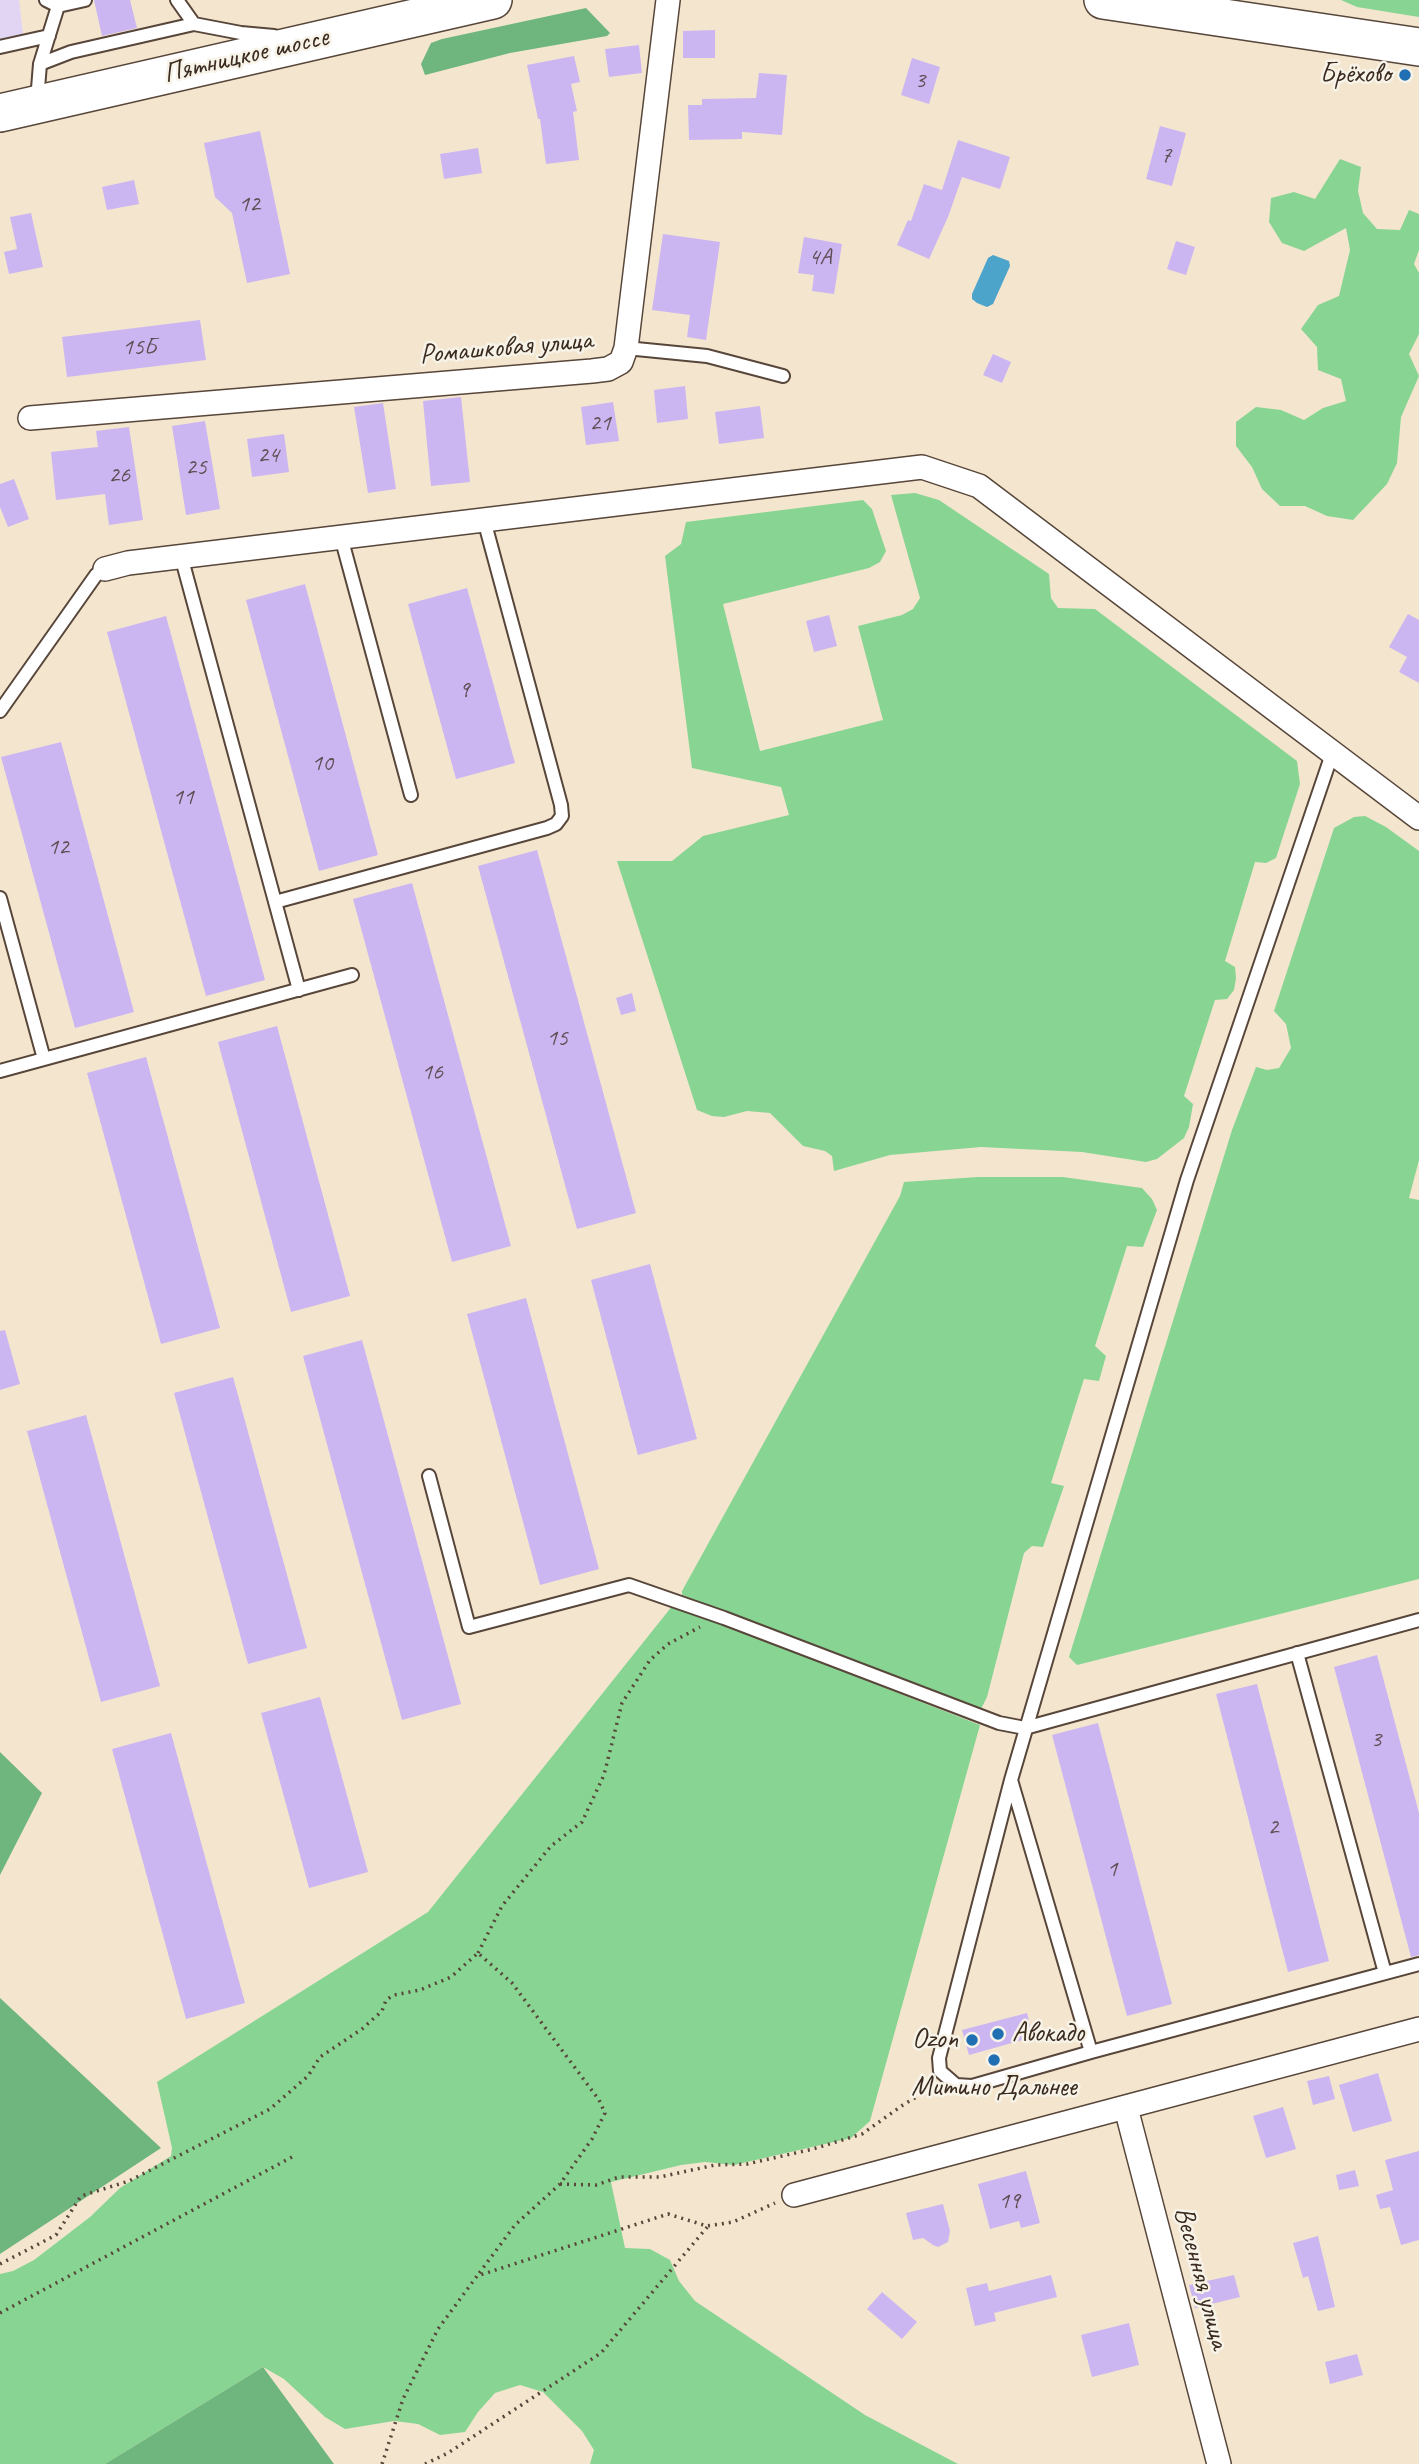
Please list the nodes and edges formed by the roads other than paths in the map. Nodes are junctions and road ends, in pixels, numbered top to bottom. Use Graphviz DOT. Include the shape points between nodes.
graph roads {
  1 [pos="46,0"];
  2 [pos="85,0"];
  3 [pos="177,0"];
  4 [pos="493,0"];
  5 [pos="668,0"];
  6 [pos="1103,0"];
  7 [pos="58,6"];
  8 [pos="1215,9"];
  9 [pos="194,24"];
  10 [pos="49,36"];
  11 [pos="316,40"];
  12 [pos="0,47"];
  13 [pos="1419,47"];
  14 [pos="40,64"];
  15 [pos="0,104"];
  16 [pos="36,105"];
  17 [pos="0,113"];
  18 [pos="626,348"];
  19 [pos="783,376"];
  20 [pos="30,418"];
  21 [pos="484,520"];
  22 [pos="341,537"];
  23 [pos="181,556"];
  24 [pos="105,569"];
  25 [pos="0,711"];
  26 [pos="1332,754"];
  27 [pos="411,795"];
  28 [pos="1419,818"];
  29 [pos="0,898"];
  30 [pos="275,902"];
  31 [pos="352,975"];
  32 [pos="299,990"];
  33 [pos="44,1059"];
  34 [pos="0,1071"];
  35 [pos="429,1476"];
  36 [pos="1419,1620"];
  37 [pos="1297,1653"];
  38 [pos="1026,1728"];
  39 [pos="1011,1780"];
  40 [pos="1419,1964"];
  41 [pos="1385,1973"];
  42 [pos="1419,2029"];
  43 [pos="1091,2052"];
  44 [pos="1126,2108"];
  45 [pos="794,2195"];
  46 [pos="1219,2464"];
  1 -- 7 [label="lane"];
  2 -- 7 [label="lane"];
  3 -- 9 [label="lane"];
  4 -- 11 [label="main road, Пятницкое шоссе"];
  5 -- 18 [label="street, Ромашковая улица"];
  6 -- 8 [label="main road"];
  7 -- 10 [label="lane"];
  8 -- 13 [label="main road"];
  9 -- 11 [label="lane"];
  9 -- 14 [label="lane" via="71,52"];
  10 -- 12 [label="lane"];
  10 -- 14 [label="lane"];
  11 -- 16 [label="main road, Пятницкое шоссе"];
  14 -- 16 [label="lane"];
  15 -- 16 [label="main road"];
  16 -- 17 [label="main road, Пятницкое шоссе"];
  18 -- 19 [label="lane" via="707,356"];
  18 -- 20 [label="street, Ромашковая улица" via="621,362 592,372"];
  21 -- 22 [label="street"];
  21 -- 26 [label="street" via="922,467 979,486"];
  21 -- 30 [label="lane" via="562,816 547,828"];
  22 -- 23 [label="street"];
  22 -- 27 [label="lane"];
  23 -- 24 [label="street"];
  23 -- 30 [label="lane"];
  24 -- 25 [label="lane" via="96,575"];
  26 -- 28 [label="street"];
  26 -- 38 [label="lane" via="1187,1180"];
  29 -- 33 [label="lane"];
  30 -- 32 [label="lane"];
  31 -- 32 [label="lane"];
  32 -- 33 [label="lane"];
  33 -- 34 [label="lane"];
  35 -- 38 [label="lane" via="469,1627 629,1585 999,1723"];
  36 -- 37 [label="lane"];
  37 -- 38 [label="lane"];
  37 -- 41 [label="lane"];
  38 -- 39 [label="lane"];
  39 -- 43 [label="lane"];
  39 -- 43 [label="lane" via="939,2058 940,2071 956,2085 972,2087"];
  40 -- 41 [label="lane"];
  41 -- 43 [label="lane"];
  42 -- 44 [label="street"];
  44 -- 45 [label="street"];
  44 -- 46 [label="street, Весенняя улица"];
}
